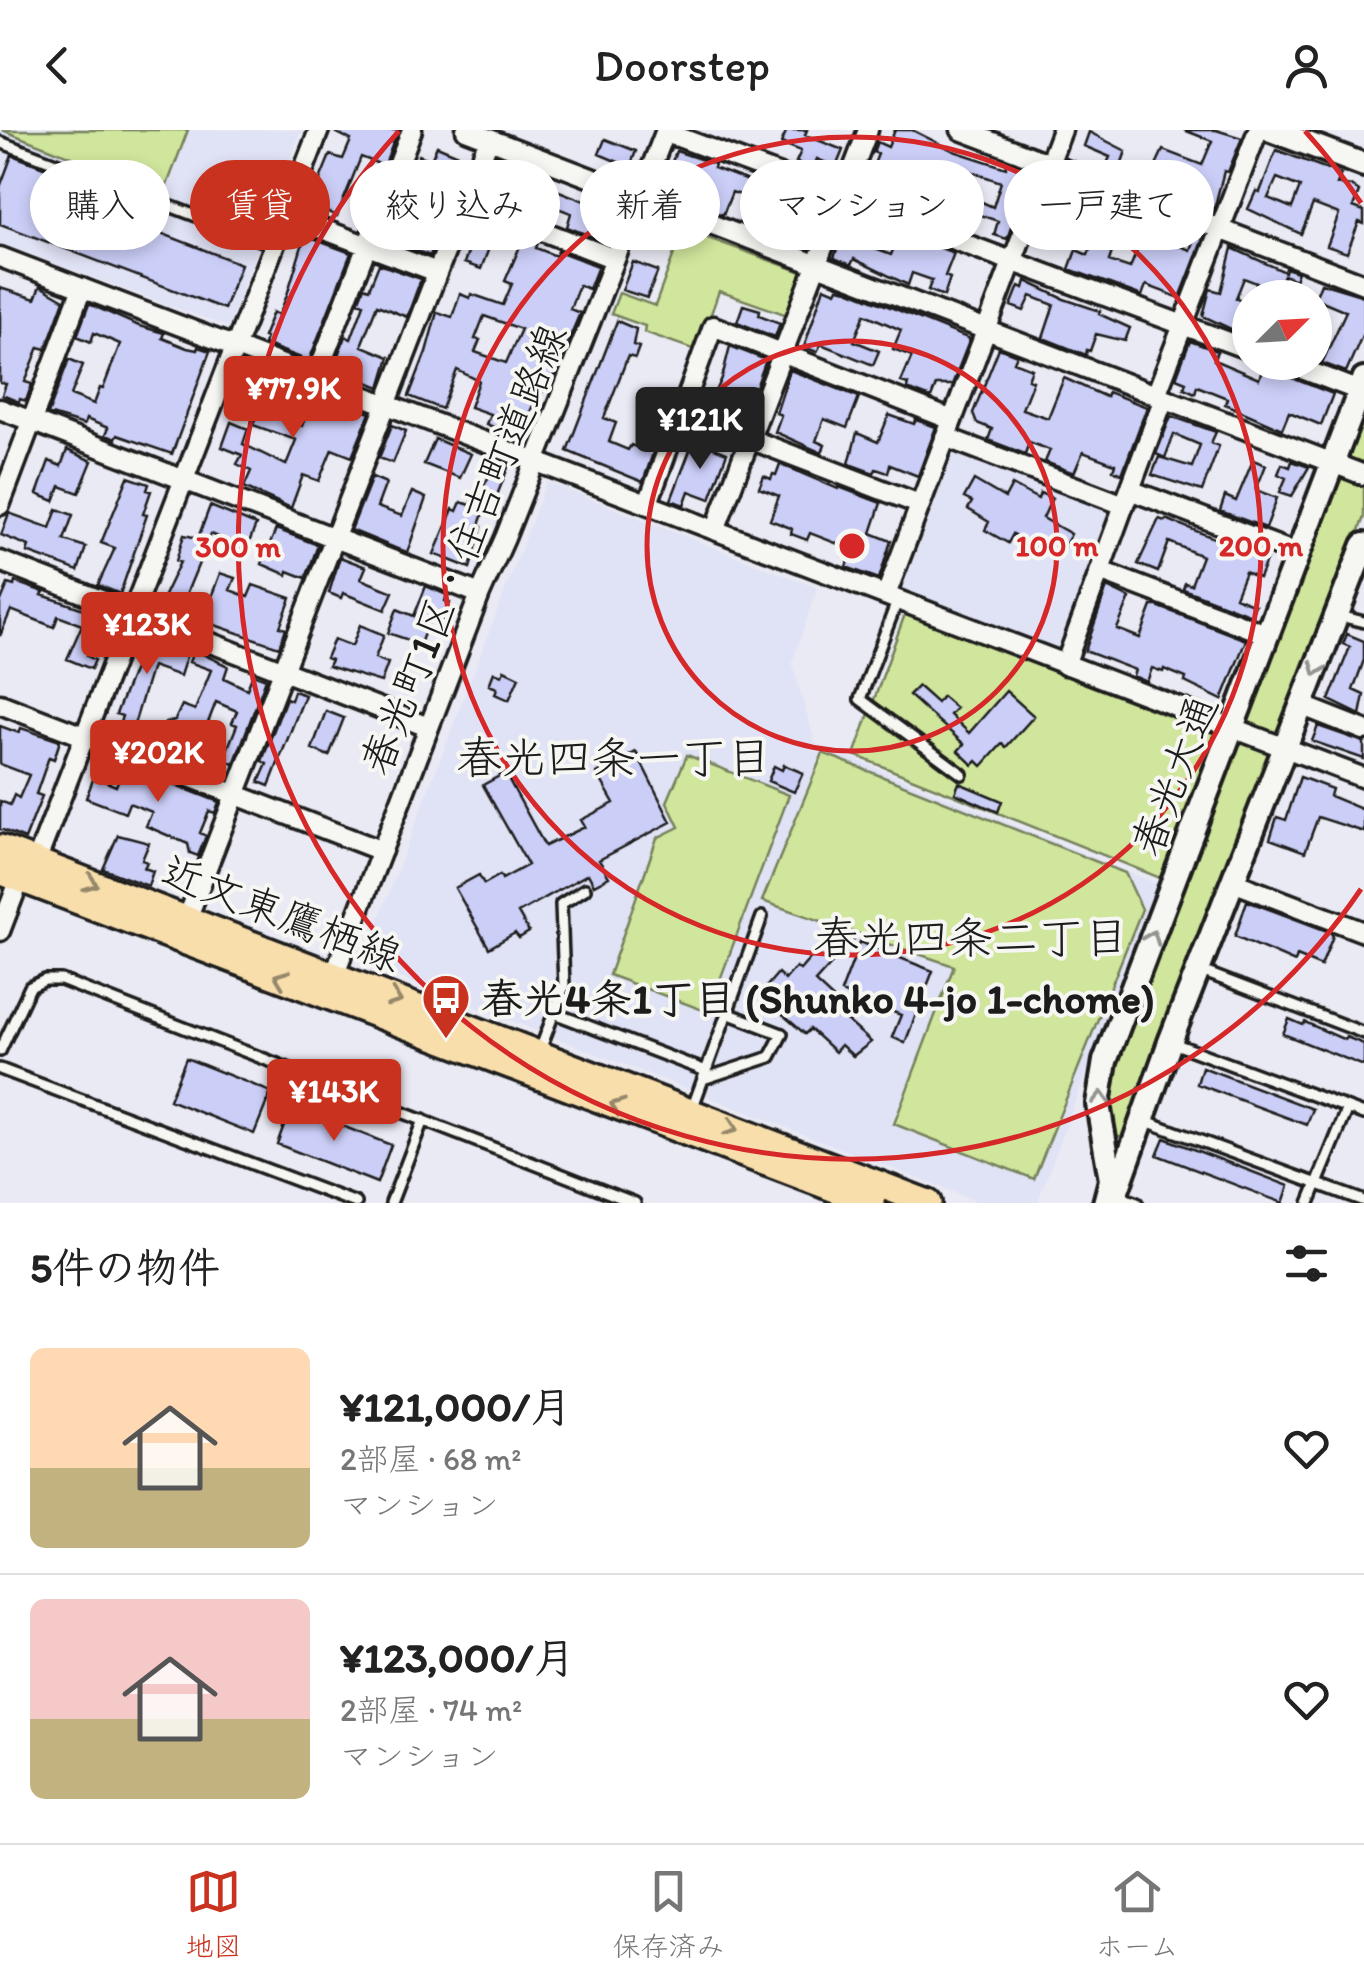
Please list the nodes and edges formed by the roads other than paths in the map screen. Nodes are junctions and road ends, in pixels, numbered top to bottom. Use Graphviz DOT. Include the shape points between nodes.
graph roads {
  1 [pos="318,130"];
  2 [pos="412,130"];
  3 [pos="466,130"];
  4 [pos="868,130"];
  5 [pos="961,130"];
  6 [pos="1062,130"];
  7 [pos="1258,130"];
  8 [pos="1272,130"];
  9 [pos="665,131"];
  10 [pos="489,139"];
  11 [pos="0,142"];
  12 [pos="306,160"];
  13 [pos="400,160"];
  14 [pos="481,160"];
  15 [pos="654,160"];
  16 [pos="742,160"];
  17 [pos="857,160"];
  18 [pos="1042,160"];
  19 [pos="1051,160"];
  20 [pos="1364,165"];
  21 [pos="580,175"];
  22 [pos="190,214"];
  23 [pos="1214,225"];
  24 [pos="1223,228"];
  25 [pos="720,229"];
  26 [pos="560,238"];
  27 [pos="272,250"];
  28 [pos="366,250"];
  29 [pos="375,250"];
  30 [pos="446,250"];
  31 [pos="619,250"];
  32 [pos="822,250"];
  33 [pos="979,250"];
  34 [pos="1016,250"];
  35 [pos="0,257"];
  36 [pos="615,260"];
  37 [pos="1011,262"];
  38 [pos="816,265"];
  39 [pos="437,272"];
  40 [pos="1364,284"];
  41 [pos="82,288"];
  42 [pos="1185,325"];
  43 [pos="986,330"];
  44 [pos="1232,343"];
  45 [pos="236,346"];
  46 [pos="782,353"];
  47 [pos="1332,376"];
  48 [pos="316,377"];
  49 [pos="1362,385"];
  50 [pos="1160,397"];
  51 [pos="386,404"];
  52 [pos="0,409"];
  53 [pos="682,413"];
  54 [pos="34,422"];
  55 [pos="949,428"];
  56 [pos="750,439"];
  57 [pos="536,460"];
  58 [pos="1334,464"];
  59 [pos="1364,475"];
  60 [pos="184,480"];
  61 [pos="1127,497"];
  62 [pos="648,504"];
  63 [pos="919,504"];
  64 [pos="0,505"];
  65 [pos="715,530"];
  66 [pos="335,538"];
  67 [pos="1364,545"];
  68 [pos="1298,554"];
  69 [pos="0,561"];
  70 [pos="1100,571"];
  71 [pos="1359,573"];
  72 [pos="480,594"];
  73 [pos="892,597"];
  74 [pos="134,611"];
  75 [pos="1338,615"];
  76 [pos="1364,622"];
  77 [pos="1268,635"];
  78 [pos="1065,665"];
  79 [pos="284,670"];
  80 [pos="0,704"];
  81 [pos="1303,706"];
  82 [pos="428,727"];
  83 [pos="1232,729"];
  84 [pos="1364,730"];
  85 [pos="85,737"];
  86 [pos="1287,749"];
  87 [pos="962,774"];
  88 [pos="1364,778"];
  89 [pos="237,795"];
  90 [pos="0,848"];
  91 [pos="382,852"];
  92 [pos="19,870"];
  93 [pos="1233,882"];
  94 [pos="585,888"];
  95 [pos="762,917"];
  96 [pos="183,929"];
  97 [pos="0,930"];
  98 [pos="1364,932"];
  99 [pos="1199,970"];
  100 [pos="330,985"];
  101 [pos="554,1013"];
  102 [pos="727,1013"];
  103 [pos="1364,1033"];
  104 [pos="1170,1042"];
  105 [pos="0,1051"];
  106 [pos="539,1054"];
  107 [pos="0,1070"];
  108 [pos="704,1075"];
  109 [pos="1348,1108"];
  110 [pos="691,1112"];
  111 [pos="1364,1114"];
  112 [pos="423,1120"];
  113 [pos="1139,1127"];
  114 [pos="1106,1138"];
  115 [pos="1317,1182"];
  116 [pos="1117,1201"];
  117 [pos="1364,1201"];
  118 [pos="356,1203"];
  119 [pos="391,1203"];
  120 [pos="634,1203"];
  121 [pos="872,1203"];
  122 [pos="928,1203"];
  123 [pos="1309,1203"];
  1 -- 12 [label="street"];
  2 -- 13 [label="street"];
  3 -- 10 [label="street"];
  4 -- 17 [label="street"];
  5 -- 18 [label="street"];
  6 -- 19 [label="street"];
  7 -- 24 [label="street"];
  8 -- 20 [label="street"];
  9 -- 15 [label="street, 春光町1区・住吉町道路線"];
  9 -- 16 [label="street"];
  10 -- 14 [label="street"];
  10 -- 21 [label="street"];
  11 -- 22 [label="lane"];
  23 -- 24 [label="street"];
  24 -- 40 [label="street"];
  24 -- 42 [label="street"];
  25 -- 38 [label="street"];
  26 -- 36 [label="street"];
  27 -- 45 [label="street"];
  28 -- 48 [label="street"];
  29 -- 39 [label="street"];
  30 -- 39 [label="street"];
  31 -- 36 [label="street, 春光町1区・住吉町道路線"];
  32 -- 38 [label="street"];
  33 -- 37 [label="street"];
  34 -- 37 [label="street"];
  35 -- 41 [label="street"];
  36 -- 57 [label="street, 春光町1区・住吉町道路線"];
  37 -- 42 [label="street"];
  37 -- 43 [label="street"];
  38 -- 43 [label="street"];
  38 -- 46 [label="street"];
  39 -- 51 [label="street"];
  41 -- 45 [label="street"];
  41 -- 54 [label="street"];
  42 -- 44 [label="street"];
  42 -- 50 [label="street"];
  43 -- 50 [label="street"];
  43 -- 55 [label="street"];
  45 -- 48 [label="street"];
  45 -- 60 [label="street"];
  46 -- 53 [label="street" via="713,326"];
  46 -- 55 [label="street"];
  46 -- 56 [label="street"];
  47 -- 49 [label="street"];
  48 -- 51 [label="street"];
  49 -- 58 [label="street, 春光大通"];
  50 -- 58 [label="street"];
  50 -- 61 [label="street"];
  51 -- 57 [label="street"];
  51 -- 66 [label="street"];
  52 -- 54 [label="street"];
  53 -- 56 [label="street"];
  53 -- 62 [label="street"];
  54 -- 60 [label="street"];
  54 -- 64 [label="street"];
  55 -- 61 [label="street"];
  55 -- 63 [label="street"];
  56 -- 63 [label="street"];
  56 -- 65 [label="street"];
  57 -- 62 [label="street"];
  57 -- 72 [label="street, 春光町1区・住吉町道路線"];
  58 -- 59 [label="street"];
  58 -- 68 [label="street, 春光大通"];
  60 -- 66 [label="street"];
  60 -- 74 [label="street"];
  61 -- 68 [label="street"];
  61 -- 70 [label="street"];
  62 -- 65 [label="street"];
  63 -- 73 [label="street"];
  65 -- 73 [label="street"];
  66 -- 72 [label="street"];
  66 -- 79 [label="street"];
  67 -- 71 [label="street, 春光大通"];
  68 -- 77 [label="street, 春光大通"];
  69 -- 74 [label="street"];
  70 -- 77 [label="street"];
  70 -- 78 [label="street"];
  71 -- 75 [label="street, 春光大通"];
  72 -- 82 [label="street, 春光町1区・住吉町道路線"];
  73 -- 78 [label="street"];
  73 -- 87 [label="lane" via="860,700"];
  74 -- 79 [label="street"];
  74 -- 85 [label="street"];
  75 -- 76 [label="lane"];
  75 -- 81 [label="street, 春光大通, one-way"];
  77 -- 83 [label="street, 春光大通"];
  78 -- 83 [label="street"];
  79 -- 82 [label="street"];
  79 -- 89 [label="street"];
  80 -- 85 [label="street"];
  81 -- 84 [label="street"];
  81 -- 86 [label="street, 春光大通"];
  82 -- 91 [label="street, 春光町1区・住吉町道路線"];
  83 -- 86 [label="street"];
  114 -- 83 [label="street, 春光大通, one-way" via="1098,1104 1105,1061"];
  85 -- 89 [label="street"];
  85 -- 92 [label="street"];
  86 -- 88 [label="street"];
  86 -- 93 [label="street, 春光大通"];
  89 -- 91 [label="street"];
  89 -- 96 [label="street"];
  90 -- 92 [label="main road, 近文東鷹栖線"];
  91 -- 100 [label="street, 春光町1区・住吉町道路線"];
  92 -- 96 [label="main road, 近文東鷹栖線"];
  92 -- 97 [label="street"];
  93 -- 98 [label="street"];
  93 -- 99 [label="street, 春光大通"];
  94 -- 101 [label="lane" via="561,904 564,986"];
  95 -- 102 [label="lane"];
  96 -- 100 [label="main road, 近文東鷹栖線"];
  99 -- 103 [label="lane"];
  99 -- 104 [label="street, 春光大通"];
  100 -- 106 [label="main road, 近文東鷹栖線, one-way"];
  121 -- 100 [label="main road, 近文東鷹栖線, one-way"];
  101 -- 106 [label="lane"];
  101 -- 108 [label="lane"];
  102 -- 108 [label="lane"];
  102 -- 108 [label="lane" via="782,1034 770,1057"];
  104 -- 109 [label="lane"];
  104 -- 113 [label="street, 春光大通"];
  105 -- 112 [label="lane" via="30,988 60,980"];
  106 -- 110 [label="main road, 近文東鷹栖線"];
  107 -- 118 [label="lane"];
  108 -- 110 [label="lane"];
  109 -- 111 [label="lane"];
  109 -- 115 [label="lane"];
  110 -- 122 [label="main road, 近文東鷹栖線, one-way"];
  112 -- 119 [label="lane"];
  112 -- 120 [label="lane"];
  113 -- 114 [label="street" via="1126,1142"];
  113 -- 115 [label="lane"];
  113 -- 116 [label="street, 春光大通"];
  114 -- 116 [label="street, 春光大通"];
  115 -- 117 [label="lane"];
  115 -- 123 [label="lane"];
}
